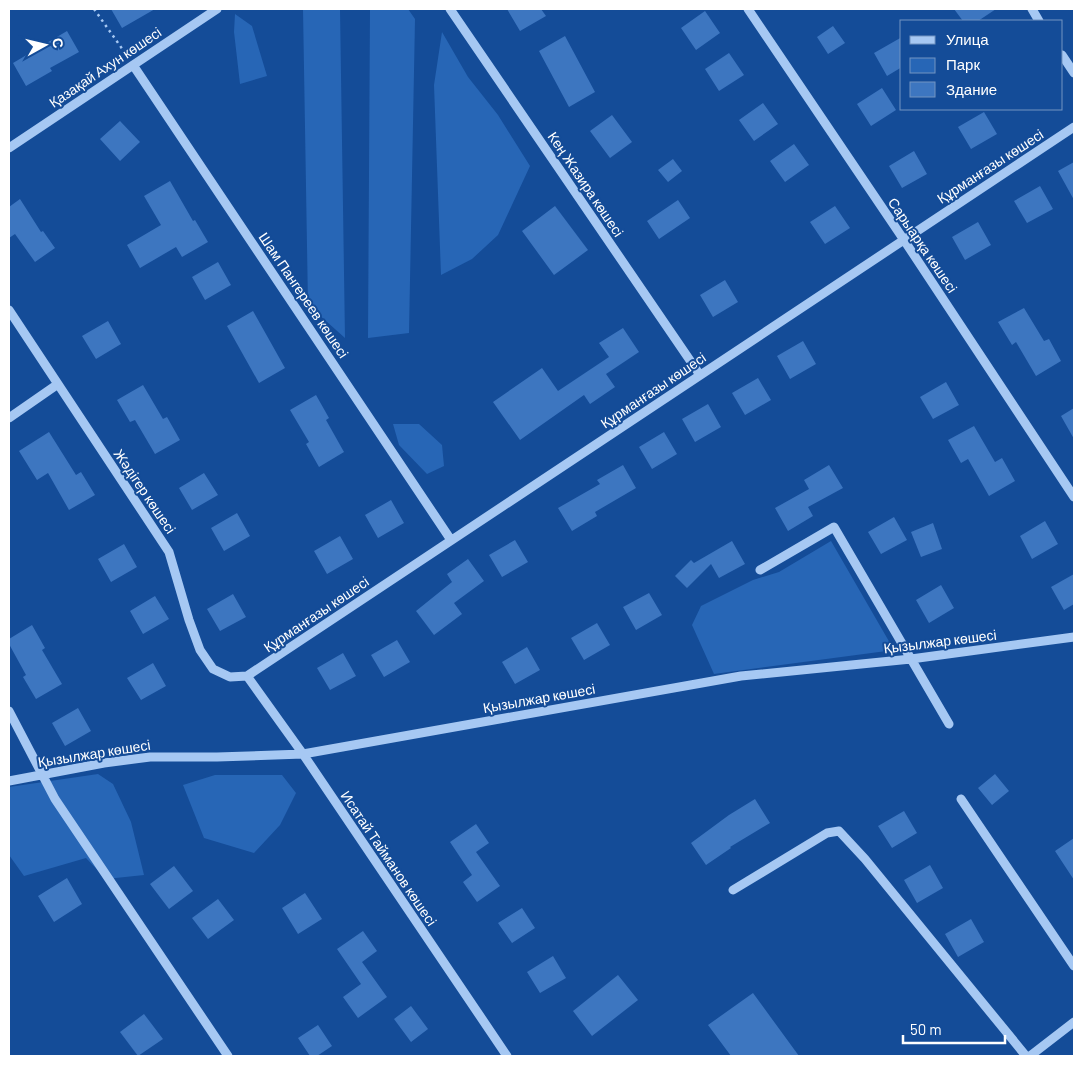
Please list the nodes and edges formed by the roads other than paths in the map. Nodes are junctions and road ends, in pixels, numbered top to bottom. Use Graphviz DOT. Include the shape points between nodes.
graph roads {
  1 [pos="217,9"];
  2 [pos="450,9"];
  3 [pos="748,9"];
  4 [pos="1032,9"];
  5 [pos="1038,20"];
  6 [pos="1063,56"];
  7 [pos="133,65"];
  8 [pos="1074,73"];
  9 [pos="1074,127"];
  10 [pos="9,148"];
  11 [pos="904,240"];
  12 [pos="9,310"];
  13 [pos="700,375"];
  14 [pos="58,384"];
  15 [pos="9,418"];
  16 [pos="1074,497"];
  17 [pos="451,540"];
  18 [pos="760,570"];
  19 [pos="1074,637"];
  20 [pos="911,659"];
  21 [pos="247,676"];
  22 [pos="9,711"];
  23 [pos="949,724"];
  24 [pos="303,754"];
  25 [pos="42,775"];
  26 [pos="9,781"];
  27 [pos="961,798"];
  28 [pos="733,890"];
  29 [pos="1074,966"];
  30 [pos="1074,1022"];
  31 [pos="228,1056"];
  32 [pos="507,1056"];
  33 [pos="1026,1056"];
  34 [pos="1030,1056"];
  1 -- 7 [label="street, Қазақай Ахун көшесі"];
  2 -- 13 [label="street, Кең Жазира көшесі"];
  3 -- 11 [label="street, Сарыарқа көшесі"];
  4 -- 5 [label="street"];
  6 -- 8 [label="street"];
  7 -- 10 [label="street, Қазақай Ахун көшесі"];
  7 -- 17 [label="street, Шам Пангереев көшесі"];
  9 -- 11 [label="street, Құрманғазы көшесі"];
  11 -- 13 [label="street, Құрманғазы көшесі"];
  11 -- 16 [label="street, Сарыарқа көшесі"];
  12 -- 14 [label="street, Жәдігер көшесі"];
  13 -- 17 [label="street, Құрманғазы көшесі"];
  14 -- 15 [label="street"];
  14 -- 21 [label="street, Жәдігер көшесі" via="169,552 200,650 213,669 230,677"];
  17 -- 21 [label="street, Құрманғазы көшесі"];
  18 -- 20 [label="street" via="834,527"];
  19 -- 20 [label="street, Қызылжар көшесі"];
  20 -- 23 [label="street"];
  20 -- 24 [label="street, Қызылжар көшесі" via="741,676"];
  21 -- 24 [label="street, Исатай Тайманов көшесі"];
  22 -- 25 [label="street"];
  24 -- 25 [label="street, Қызылжар көшесі" via="150,757"];
  24 -- 32 [label="street, Исатай Тайманов көшесі"];
  25 -- 26 [label="street, Қызылжар көшесі"];
  25 -- 31 [label="street"];
  27 -- 29 [label="street"];
  28 -- 33 [label="street" via="827,833 839,831"];
  30 -- 34 [label="street"];
}
